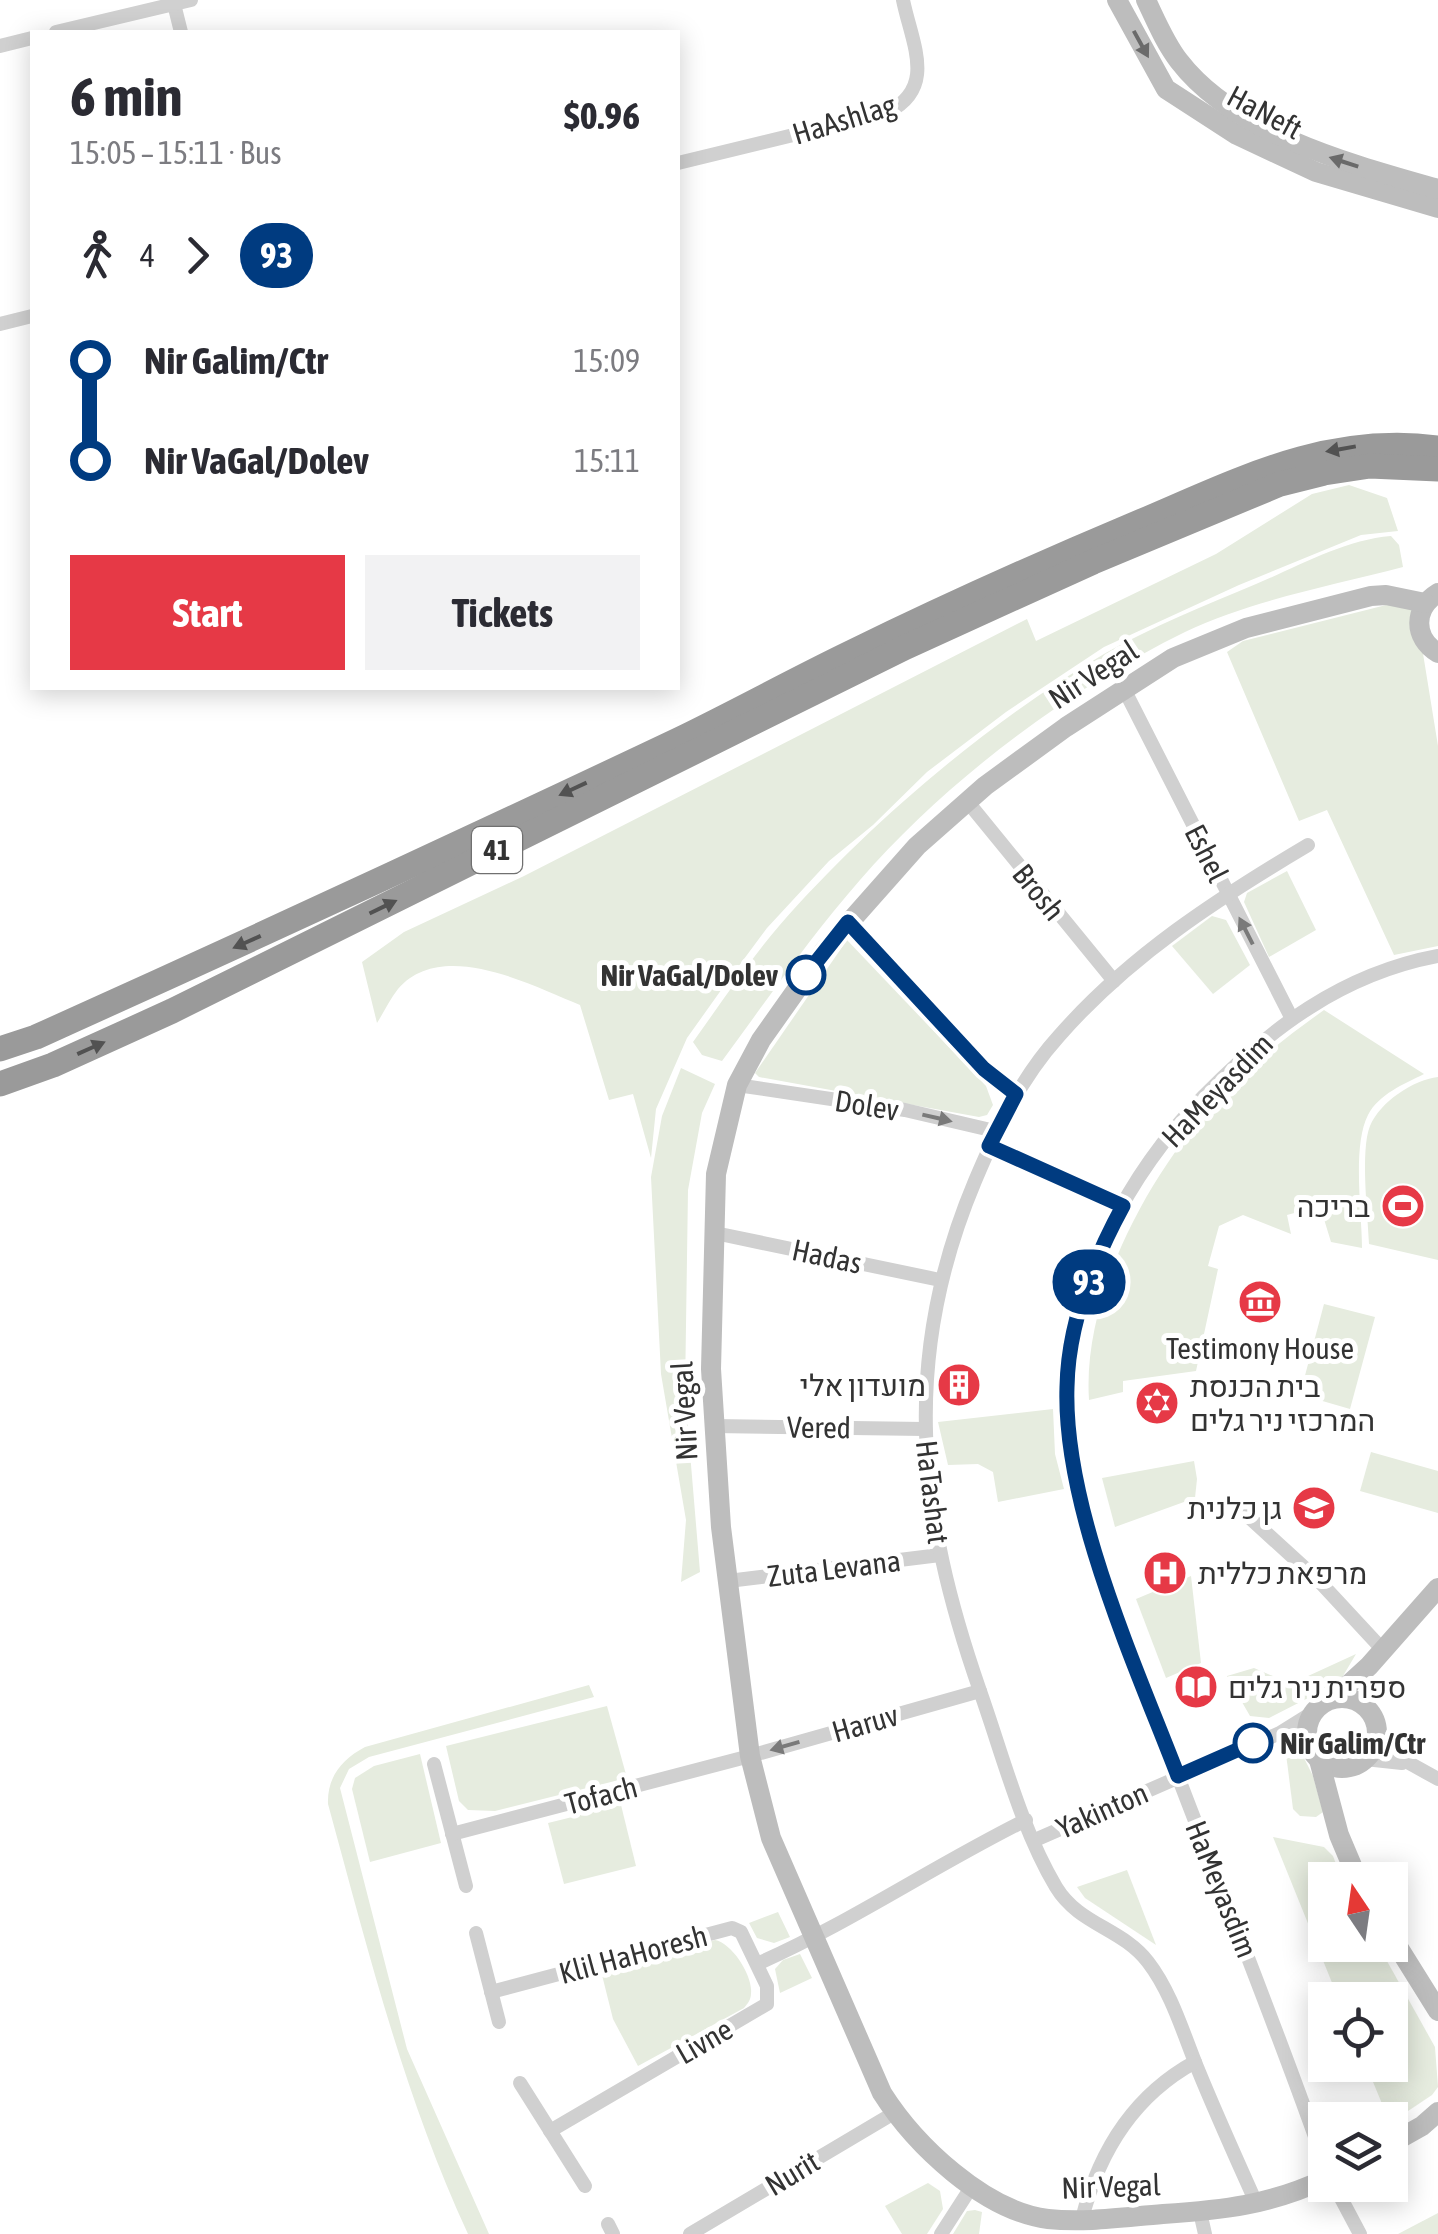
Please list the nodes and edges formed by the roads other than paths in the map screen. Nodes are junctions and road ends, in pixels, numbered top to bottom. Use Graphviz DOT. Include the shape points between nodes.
graph roads {
  1 [pos="191,0"];
  2 [pos="903,0"];
  3 [pos="1117,0"];
  4 [pos="1146,0"];
  5 [pos="174,2"];
  6 [pos="64,30"];
  7 [pos="181,30"];
  8 [pos="30,38"];
  9 [pos="0,46"];
  10 [pos="680,163"];
  11 [pos="1438,189"];
  12 [pos="1438,208"];
  13 [pos="30,316"];
  14 [pos="0,324"];
  15 [pos="1438,448"];
  16 [pos="1438,469"];
  17 [pos="1432,598"];
  18 [pos="1438,654"];
  19 [pos="1124,689"];
  20 [pos="966,801"];
  21 [pos="1308,845"];
  22 [pos="1227,893"];
  23 [pos="848,922"];
  24 [pos="1438,956"];
  25 [pos="1114,981"];
  26 [pos="1291,1017"];
  27 [pos="0,1050"];
  28 [pos="0,1084"];
  29 [pos="737,1085"];
  30 [pos="1016,1094"];
  31 [pos="992,1139"];
  32 [pos="1123,1206"];
  33 [pos="715,1232"];
  34 [pos="940,1280"];
  35 [pos="714,1426"];
  36 [pos="924,1428"];
  37 [pos="1240,1509"];
  38 [pos="940,1555"];
  39 [pos="728,1581"];
  40 [pos="1438,1588"];
  41 [pos="1376,1658"];
  42 [pos="980,1690"];
  43 [pos="1334,1698"];
  44 [pos="1367,1708"];
  45 [pos="1312,1714"];
  46 [pos="1280,1733"];
  47 [pos="1377,1735"];
  48 [pos="1314,1752"];
  49 [pos="750,1756"];
  50 [pos="1357,1763"];
  51 [pos="434,1764"];
  52 [pos="1408,1764"];
  53 [pos="1178,1776"];
  54 [pos="1438,1779"];
  55 [pos="1334,1807"];
  56 [pos="1026,1820"];
  57 [pos="452,1834"];
  58 [pos="1035,1840"];
  59 [pos="1350,1862"];
  60 [pos="466,1886"];
  61 [pos="476,1934"];
  62 [pos="814,1939"];
  63 [pos="1408,1962"];
  64 [pos="756,1964"];
  65 [pos="491,1992"];
  66 [pos="1438,2010"];
  67 [pos="499,2022"];
  68 [pos="1195,2062"];
  69 [pos="520,2083"];
  70 [pos="1438,2112"];
  71 [pos="894,2113"];
  72 [pos="1308,2117"];
  73 [pos="550,2130"];
  74 [pos="1408,2134"];
  75 [pos="585,2186"];
  76 [pos="972,2186"];
  77 [pos="1308,2187"];
  78 [pos="1343,2202"];
  79 [pos="1256,2205"];
  80 [pos="1200,2212"];
  81 [pos="1073,2224"];
  82 [pos="690,2234"];
  83 [pos="941,2234"];
  84 [pos="1205,2234"];
  85 [pos="1360,2234"];
  1 -- 5 [label="street"];
  2 -- 10 [label="street, HaAshlag" via="919,76 906,103"];
  3 -- 12 [label="street, HaNeft, one-way" via="1166,88 1237,135 1316,172"];
  11 -- 4 [label="street, HaNeft, one-way" via="1322,154 1238,110 1178,60"];
  5 -- 6 [label="street"];
  5 -- 7 [label="street"];
  8 -- 9 [label="street"];
  13 -- 14 [label="street"];
  15 -- 27 [label="highway, 41, one-way" via="1387,444 1320,452 1072,550 326,906"];
  28 -- 16 [label="highway, 41, one-way" via="172,1011 906,647 1093,562 1324,472"];
  17 -- 18 [label="street" via="1420,612 1420,632"];
  17 -- 19 [label="street, Nir Vegal" via="1371,596 1263,623 1173,658"];
  19 -- 20 [label="street, Nir Vegal"];
  19 -- 22 [label="street, Eshel"];
  20 -- 23 [label="street, Nir Vegal"];
  20 -- 25 [label="street, Brosh"];
  21 -- 22 [label="street, HaTashat"];
  22 -- 25 [label="street, HaTashat"];
  26 -- 22 [label="street, Eshel, one-way"];
  23 -- 29 [label="street, Nir Vegal" via="788,999"];
  23 -- 30 [label="street" via="984,1069"];
  24 -- 26 [label="street, HaMeyasdim" via="1354,982"];
  25 -- 30 [label="street, HaTashat" via="1060,1034"];
  26 -- 32 [label="street, HaMeyasdim" via="1188,1112"];
  29 -- 31 [label="street, Dolev, one-way" via="905,1110"];
  29 -- 33 [label="street, Nir Vegal" via="719,1153"];
  30 -- 31 [label="street, HaTashat"];
  31 -- 32 [label="street, Dolev"];
  31 -- 34 [label="street, HaTashat"];
  32 -- 53 [label="street, HaMeyasdim" via="1083,1296 1066,1384 1067,1425 1101,1567"];
  33 -- 34 [label="street, Hadas"];
  33 -- 35 [label="street, Nir Vegal"];
  34 -- 36 [label="street, HaTashat"];
  35 -- 36 [label="street, Vered"];
  35 -- 39 [label="street, Nir Vegal"];
  36 -- 38 [label="street, HaTashat"];
  37 -- 41 [label="street" via="1319,1581"];
  38 -- 39 [label="street, Zuta Levana"];
  38 -- 42 [label="street, HaTashat"];
  39 -- 49 [label="street, Nir Vegal"];
  40 -- 41 [label="street"];
  41 -- 43 [label="street"];
  41 -- 44 [label="street" via="1362,1690"];
  42 -- 49 [label="street, Haruv, one-way"];
  42 -- 56 [label="street, HaTashat"];
  43 -- 44 [label="street"];
  43 -- 45 [label="street"];
  44 -- 47 [label="street"];
  45 -- 46 [label="street, Yakinton"];
  45 -- 48 [label="street" via="1306,1732"];
  46 -- 48 [label="street" via="1293,1733"];
  46 -- 53 [label="street, Yakinton"];
  47 -- 50 [label="street"];
  47 -- 52 [label="street"];
  48 -- 50 [label="street" via="1332,1767"];
  48 -- 55 [label="street"];
  49 -- 57 [label="street, Tofach"];
  49 -- 62 [label="street, Nir Vegal" via="771,1838"];
  50 -- 52 [label="street"];
  50 -- 55 [label="street" via="1334,1791"];
  51 -- 57 [label="street"];
  52 -- 54 [label="street"];
  53 -- 58 [label="street, Yakinton"];
  53 -- 72 [label="street, HaMeyasdim"];
  55 -- 59 [label="street"];
  56 -- 58 [label="street, HaTashat"];
  56 -- 62 [label="street, Yakinton"];
  57 -- 60 [label="street"];
  58 -- 68 [label="street, HaTashat" via="1054,1884 1078,1915 1126,1942 1152,1966"];
  61 -- 65 [label="street"];
  62 -- 64 [label="street"];
  62 -- 71 [label="street, Nir Vegal"];
  63 -- 66 [label="street"];
  64 -- 65 [label="street, Klil HaHoresh" via="741,1932 732,1928"];
  64 -- 73 [label="street, Livne" via="767,2004"];
  65 -- 67 [label="street"];
  68 -- 79 [label="street, HaTashat"];
  68 -- 81 [label="street" via="1163,2081 1112,2142"];
  69 -- 73 [label="street"];
  70 -- 74 [label="street"];
  71 -- 76 [label="street, Nir Vegal"];
  71 -- 82 [label="street, Nurit"];
  73 -- 75 [label="street"];
  76 -- 81 [label="street, Nir Vegal" via="1036,2217"];
  76 -- 83 [label="street"];
  77 -- 79 [label="street, Nir Vegal"];
  78 -- 85 [label="street"];
  79 -- 80 [label="street, Nir Vegal"];
  80 -- 81 [label="street, Nir Vegal"];
  80 -- 84 [label="street"];
}
